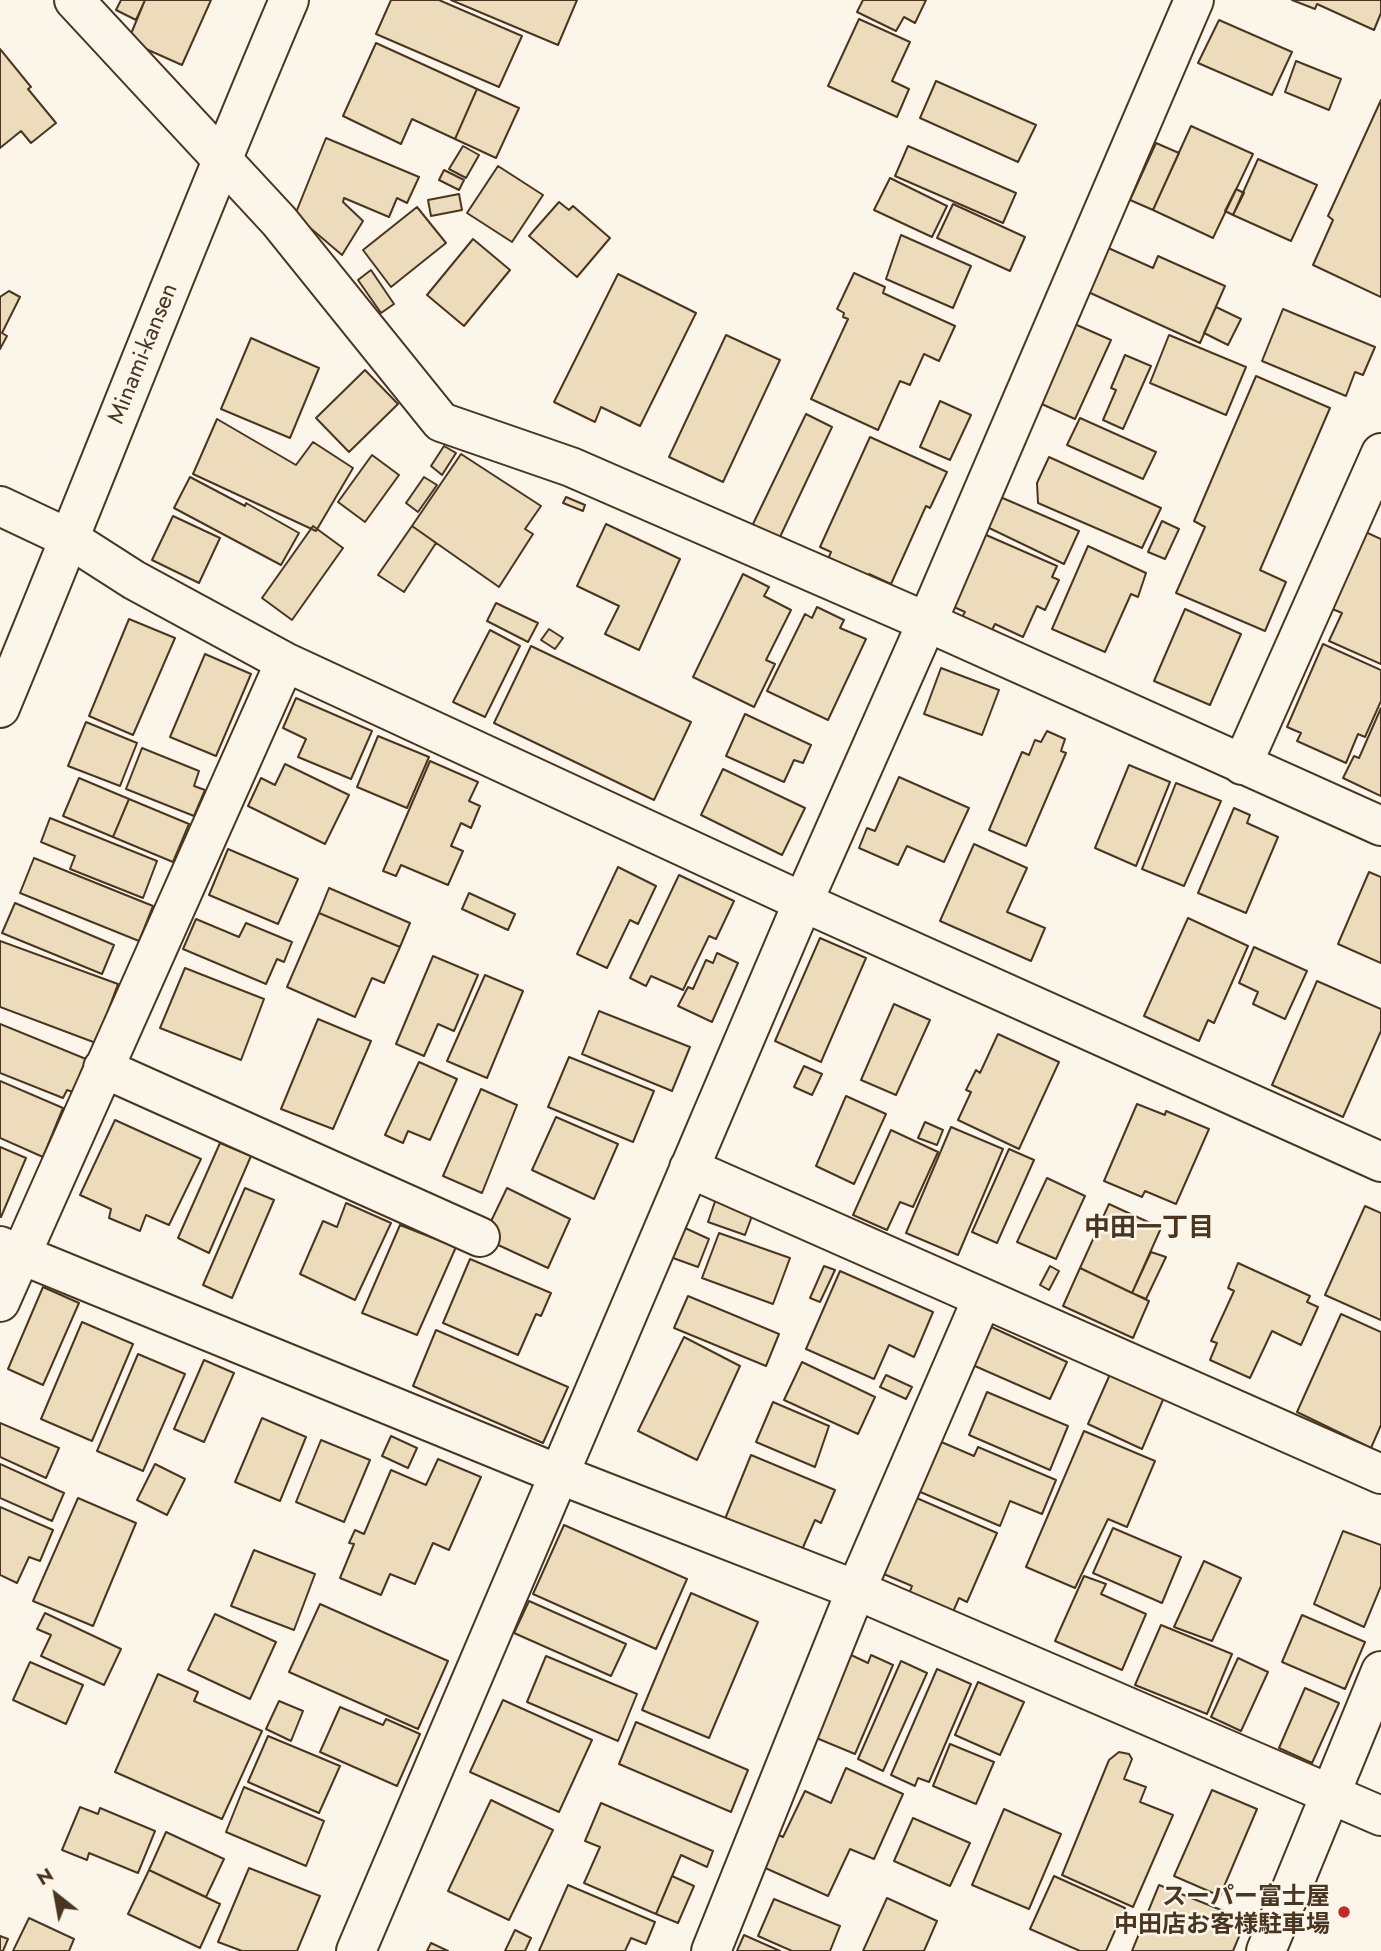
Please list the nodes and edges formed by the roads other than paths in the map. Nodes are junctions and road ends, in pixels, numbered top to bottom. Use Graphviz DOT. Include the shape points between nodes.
graph roads {
  1 [pos="74,0"];
  2 [pos="289,0"];
  3 [pos="1194,0"];
  4 [pos="221,158"];
  5 [pos="1381,453"];
  6 [pos="0,506"];
  7 [pos="70,539"];
  8 [pos="927,622"];
  9 [pos="285,662"];
  10 [pos="0,708"];
  11 [pos="1242,765"];
  12 [pos="1381,826"];
  13 [pos="803,902"];
  14 [pos="103,1068"];
  15 [pos="1381,1162"];
  16 [pos="688,1168"];
  17 [pos="480,1237"];
  18 [pos="10,1249"];
  19 [pos="982,1299"];
  20 [pos="0,1302"];
  21 [pos="1381,1474"];
  22 [pos="558,1475"];
  23 [pos="856,1590"];
  24 [pos="1381,1671"];
  25 [pos="1331,1795"];
  26 [pos="1381,1816"];
  27 [pos="356,1951"];
  28 [pos="711,1951"];
  29 [pos="1266,1951"];
  1 -- 4 [label="street"];
  2 -- 4 [label="street, Minami-kansen"];
  3 -- 8 [label="street"];
  4 -- 7 [label="street, Minami-kansen"];
  4 -- 8 [label="street" via="279,221 441,422 571,467"];
  5 -- 11 [label="street"];
  6 -- 7 [label="street"];
  7 -- 9 [label="street" via="134,580"];
  7 -- 10 [label="street, Minami-kansen"];
  8 -- 11 [label="street"];
  8 -- 13 [label="street"];
  9 -- 13 [label="street"];
  9 -- 14 [label="street"];
  11 -- 12 [label="street"];
  13 -- 15 [label="street"];
  13 -- 16 [label="street"];
  14 -- 17 [label="street"];
  14 -- 18 [label="street"];
  16 -- 19 [label="street"];
  16 -- 22 [label="street"];
  18 -- 20 [label="street"];
  18 -- 22 [label="street"];
  19 -- 21 [label="street"];
  19 -- 23 [label="street"];
  22 -- 23 [label="street"];
  22 -- 27 [label="street"];
  23 -- 25 [label="street"];
  23 -- 28 [label="street"];
  24 -- 25 [label="street"];
  25 -- 26 [label="street"];
  25 -- 29 [label="street"];
}
